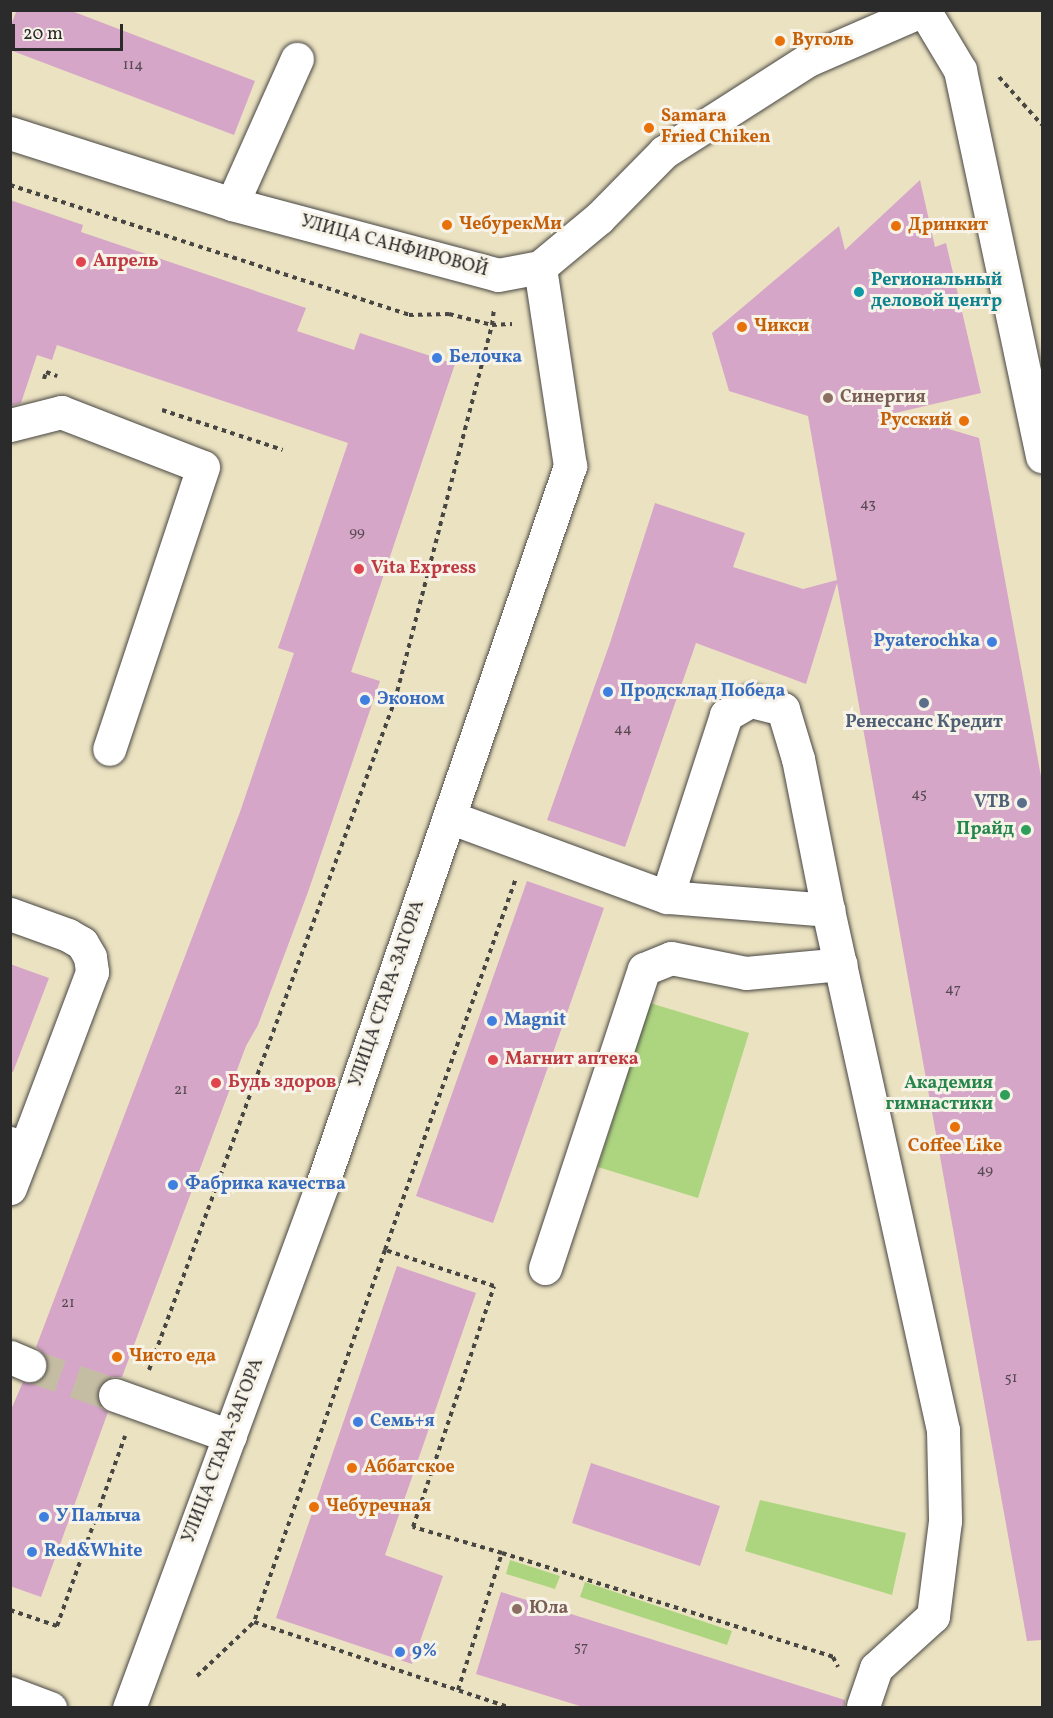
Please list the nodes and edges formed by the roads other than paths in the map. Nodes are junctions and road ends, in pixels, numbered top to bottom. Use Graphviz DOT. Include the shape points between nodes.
graph roads {
  1 [pos="924,10"];
  2 [pos="297,59"];
  3 [pos="10,133"];
  4 [pos="232,204"];
  5 [pos="540,267"];
  6 [pos="10,425"];
  7 [pos="1042,456"];
  8 [pos="109,749"];
  9 [pos="449,817"];
  10 [pos="667,897"];
  11 [pos="828,910"];
  12 [pos="10,914"];
  13 [pos="840,964"];
  14 [pos="18,1146"];
  15 [pos="10,1188"];
  16 [pos="545,1268"];
  17 [pos="126,1399"];
  18 [pos="230,1436"];
  19 [pos="10,1693"];
  20 [pos="866,1698"];
  21 [pos="50,1707"];
  22 [pos="129,1707"];
  1 -- 5 [label="street, УЛИЦА САНФИРОВОЙ" via="808,60 664,152 599,218"];
  1 -- 7 [label="street" via="960,70"];
  2 -- 4 [label="street"];
  3 -- 4 [label="street, УЛИЦА САНФИРОВОЙ"];
  4 -- 5 [label="street, УЛИЦА САНФИРОВОЙ" via="498,275"];
  5 -- 9 [label="street, УЛИЦА СТАРА-ЗАГОРА" via="570,465"];
  6 -- 8 [label="street" via="61,412 202,467"];
  9 -- 10 [label="street"];
  9 -- 18 [label="street, УЛИЦА СТАРА-ЗАГОРА" via="322,1185"];
  10 -- 11 [label="street"];
  10 -- 11 [label="street" via="726,715 750,701 783,709 798,759"];
  11 -- 13 [label="street"];
  12 -- 14 [label="street" via="82,944 90,957 92,972"];
  13 -- 16 [label="street" via="746,974 671,958 644,969"];
  13 -- 20 [label="street" via="943,1430 945,1521 933,1616 876,1668"];
  14 -- 15 [label="street"];
  17 -- 18 [label="street"];
  18 -- 22 [label="street, УЛИЦА СТАРА-ЗАГОРА"];
  19 -- 21 [label="street"];
}
